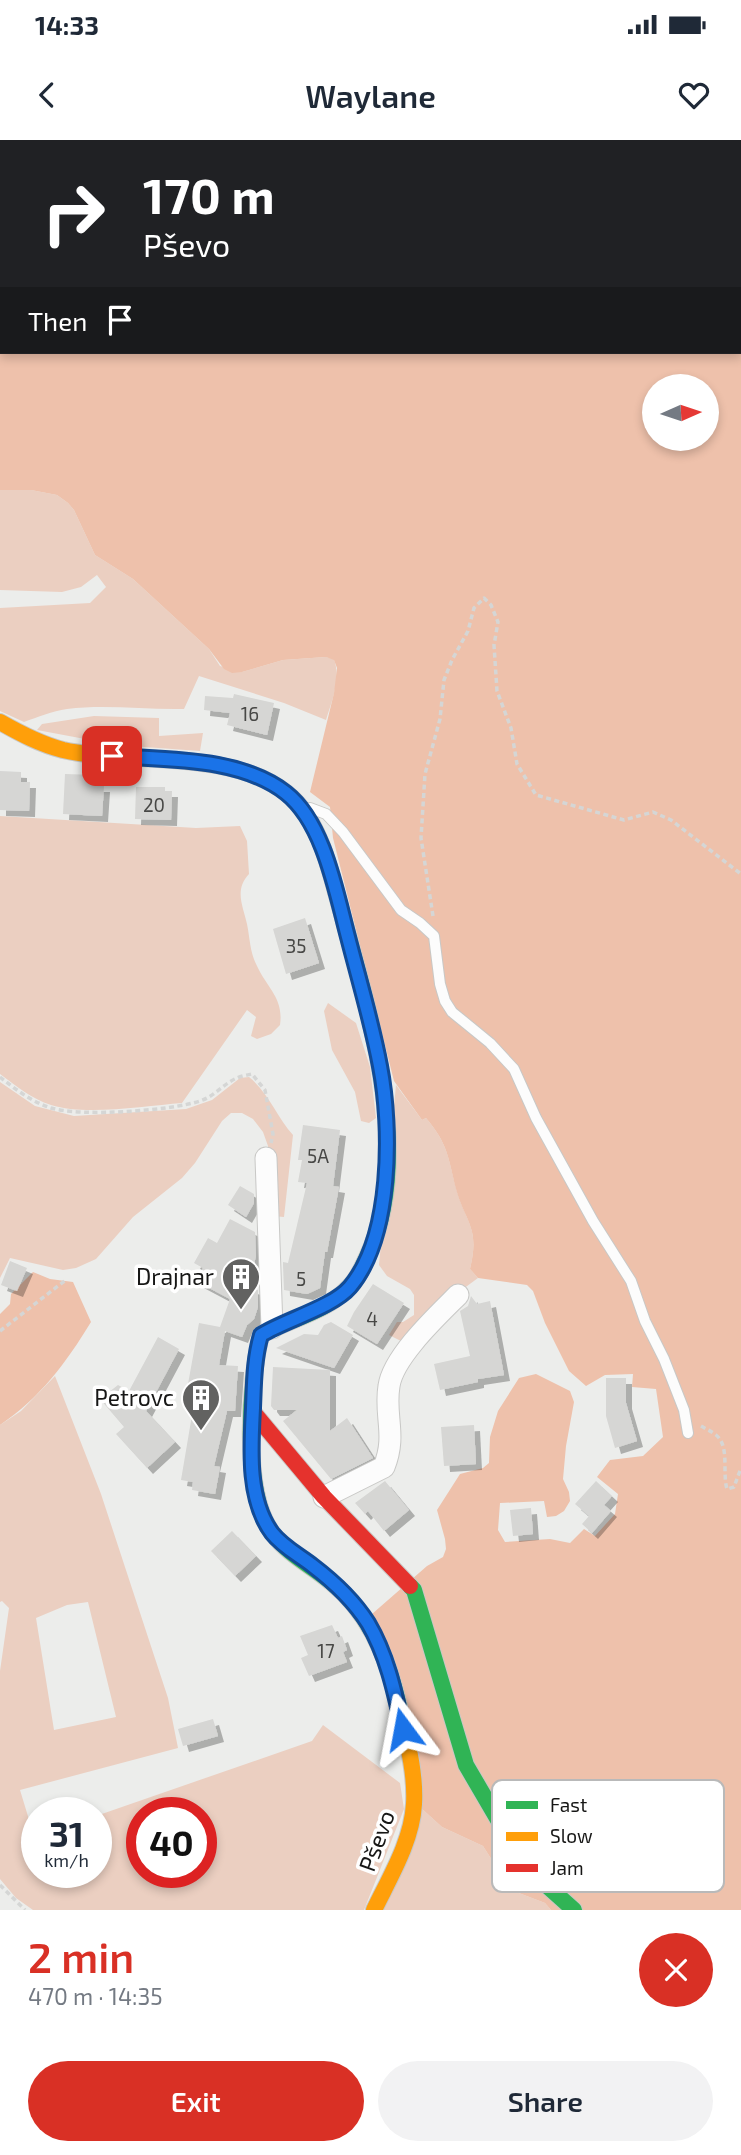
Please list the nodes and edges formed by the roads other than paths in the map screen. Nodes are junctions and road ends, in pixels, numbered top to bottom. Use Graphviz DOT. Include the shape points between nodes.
graph roads {
  1 [pos="3,727"];
  2 [pos="300,806"];
  3 [pos="266,1158"];
  4 [pos="458,1295"];
  5 [pos="272,1328"];
  6 [pos="253,1412"];
  7 [pos="688,1433"];
  8 [pos="324,1497"];
  9 [pos="492,1810"];
  10 [pos="554,1892"];
  11 [pos="374,1910"];
  12 [pos="574,1910"];
  1 -- 2 [label="street" via="52,747 227,768 259,778"];
  2 -- 5 [label="street" via="312,824 328,870 381,1068 387,1164 381,1214 367,1258 349,1288 323,1306"];
  2 -- 7 [label="lane" via="326,814 401,910 434,936 445,1001 514,1069 536,1118 631,1281 684,1410"];
  3 -- 5 [label="street"];
  4 -- 8 [label="street" via="397,1366 389,1386 391,1450 384,1467"];
  5 -- 6 [label="street, Pševo" via="261,1335 255,1355"];
  6 -- 8 [label="street"];
  6 -- 11 [label="street, Pševo" via="250,1449 256,1496 271,1532 350,1598 368,1624 394,1686 414,1806 403,1846"];
  8 -- 9 [label="street" via="414,1590 466,1765"];
  10 -- 12 [label="street"];
}
